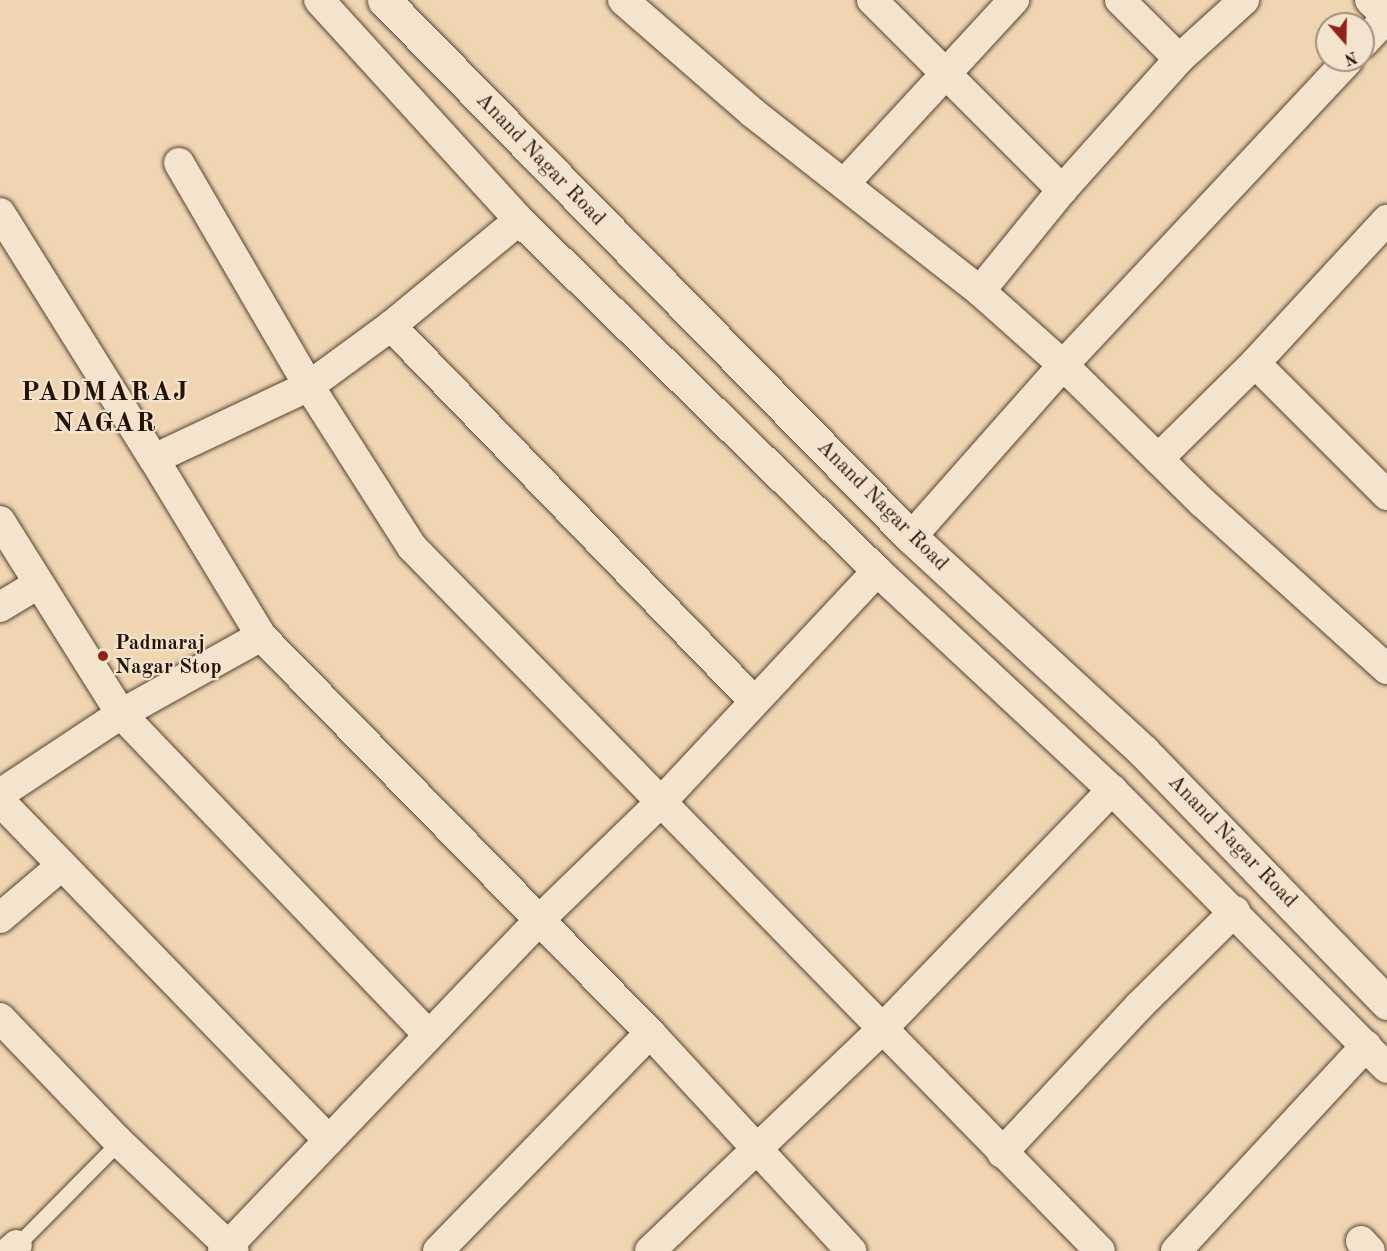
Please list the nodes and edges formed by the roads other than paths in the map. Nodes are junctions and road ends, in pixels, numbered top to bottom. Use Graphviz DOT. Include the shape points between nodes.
graph roads {
  1 [pos="319,0"];
  2 [pos="384,0"];
  3 [pos="623,0"];
  4 [pos="872,0"];
  5 [pos="1014,0"];
  6 [pos="1120,0"];
  7 [pos="1244,0"];
  8 [pos="1370,0"];
  9 [pos="1375,30"];
  10 [pos="1179,59"];
  11 [pos="1337,72"];
  12 [pos="947,76"];
  13 [pos="179,164"];
  14 [pos="844,184"];
  15 [pos="1062,190"];
  16 [pos="0,213"];
  17 [pos="1387,219"];
  18 [pos="519,220"];
  19 [pos="980,291"];
  20 [pos="391,326"];
  21 [pos="1255,363"];
  22 [pos="1063,365"];
  23 [pos="309,386"];
  24 [pos="153,459"];
  25 [pos="1158,459"];
  26 [pos="1387,495"];
  27 [pos="0,521"];
  28 [pos="911,537"];
  29 [pos="877,571"];
  30 [pos="38,584"];
  31 [pos="0,607"];
  32 [pos="261,636"];
  33 [pos="1387,669"];
  34 [pos="753,700"];
  35 [pos="122,714"];
  36 [pos="1112,790"];
  37 [pos="0,794"];
  38 [pos="0,801"];
  39 [pos="662,801"];
  40 [pos="62,866"];
  41 [pos="1235,911"];
  42 [pos="0,918"];
  43 [pos="537,922"];
  44 [pos="1387,1003"];
  45 [pos="0,1018"];
  46 [pos="882,1029"];
  47 [pos="650,1033"];
  48 [pos="429,1035"];
  49 [pos="1366,1046"];
  50 [pos="1387,1068"];
  51 [pos="329,1140"];
  52 [pos="119,1142"];
  53 [pos="757,1152"];
  54 [pos="1002,1153"];
  55 [pos="14,1248"];
  56 [pos="229,1249"];
  57 [pos="438,1251"];
  58 [pos="650,1251"];
  59 [pos="851,1251"];
  60 [pos="1100,1251"];
  61 [pos="1176,1251"];
  1 -- 18 [label="street"];
  2 -- 28 [label="street, Anand Nagar Road"];
  3 -- 14 [label="street" via="753,113"];
  4 -- 12 [label="street"];
  5 -- 12 [label="street"];
  6 -- 10 [label="street"];
  7 -- 10 [label="street"];
  8 -- 9 [label="street" via="1387,17"];
  10 -- 15 [label="street"];
  11 -- 22 [label="street"];
  12 -- 14 [label="street"];
  12 -- 15 [label="street"];
  13 -- 23 [label="street"];
  14 -- 19 [label="street"];
  15 -- 19 [label="street"];
  16 -- 24 [label="street"];
  17 -- 21 [label="street"];
  18 -- 20 [label="street"];
  18 -- 29 [label="street"];
  19 -- 22 [label="street"];
  20 -- 23 [label="street"];
  20 -- 34 [label="street"];
  21 -- 25 [label="street"];
  21 -- 26 [label="street"];
  22 -- 25 [label="street"];
  22 -- 28 [label="street"];
  23 -- 24 [label="street"];
  23 -- 39 [label="street" via="412,547"];
  24 -- 32 [label="street"];
  25 -- 33 [label="street"];
  27 -- 30 [label="street"];
  28 -- 44 [label="street, Anand Nagar Road" via="1143,751"];
  29 -- 34 [label="street"];
  29 -- 36 [label="street"];
  30 -- 31 [label="street"];
  30 -- 35 [label="street"];
  32 -- 35 [label="street"];
  32 -- 43 [label="street"];
  34 -- 39 [label="street"];
  35 -- 37 [label="street"];
  35 -- 48 [label="street"];
  36 -- 41 [label="street"];
  36 -- 46 [label="street"];
  38 -- 40 [label="street"];
  39 -- 43 [label="street"];
  39 -- 46 [label="street"];
  40 -- 42 [label="street"];
  40 -- 51 [label="street"];
  41 -- 49 [label="street"];
  41 -- 54 [label="street" via="1139,1006"];
  43 -- 47 [label="street"];
  43 -- 48 [label="street"];
  45 -- 52 [label="street"];
  46 -- 53 [label="street"];
  46 -- 54 [label="street"];
  47 -- 53 [label="street"];
  47 -- 57 [label="street"];
  48 -- 51 [label="street"];
  49 -- 50 [label="street"];
  49 -- 61 [label="street"];
  51 -- 56 [label="street"];
  52 -- 55 [label="lane"];
  52 -- 56 [label="street"];
  53 -- 58 [label="street"];
  53 -- 59 [label="street"];
  54 -- 60 [label="street"];
}
